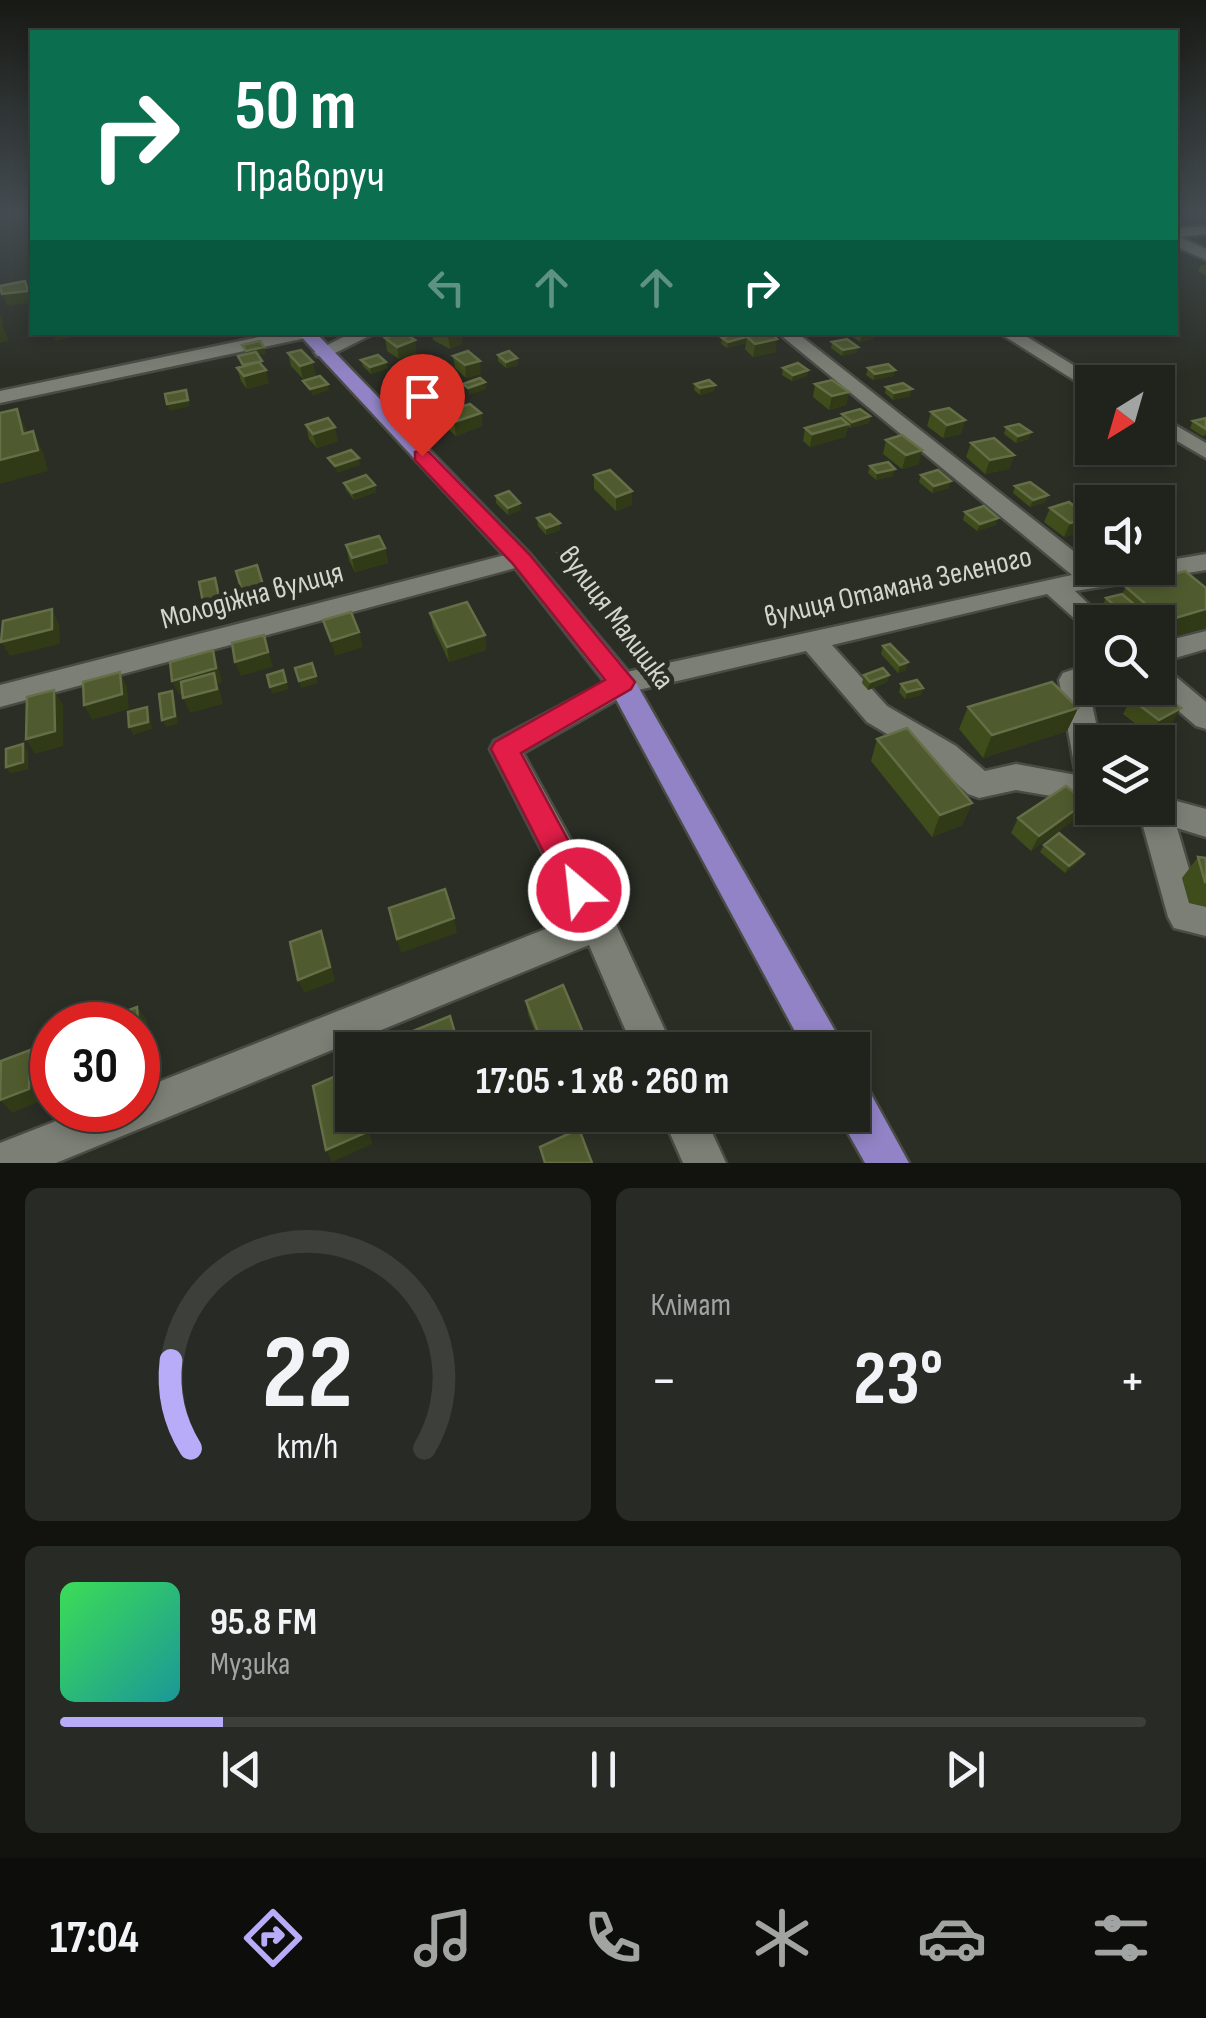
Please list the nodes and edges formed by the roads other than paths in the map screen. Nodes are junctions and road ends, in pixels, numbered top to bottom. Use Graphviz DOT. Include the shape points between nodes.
graph roads {
  1 [pos="345,335"];
  2 [pos="789,335"];
  3 [pos="1011,335"];
  4 [pos="311,339"];
  5 [pos="1075,373"];
  6 [pos="0,397"];
  7 [pos="1175,432"];
  8 [pos="1206,452"];
  9 [pos="521,559"];
  10 [pos="1075,564"];
  11 [pos="1175,579"];
  12 [pos="1204,579"];
  13 [pos="1075,582"];
  14 [pos="1052,585"];
  15 [pos="1075,605"];
  16 [pos="811,640"];
  17 [pos="1206,640"];
  18 [pos="1175,648"];
  19 [pos="622,682"];
  20 [pos="1175,692"];
  21 [pos="0,696"];
  22 [pos="1206,718"];
  23 [pos="1075,787"];
  24 [pos="1175,814"];
  25 [pos="1206,823"];
  26 [pos="1159,825"];
  27 [pos="1206,920"];
  28 [pos="598,925"];
  29 [pos="646,1032"];
  30 [pos="816,1032"];
  31 [pos="160,1101"];
  32 [pos="870,1130"];
  33 [pos="82,1132"];
  34 [pos="691,1132"];
  35 [pos="4,1163"];
  36 [pos="705,1163"];
  37 [pos="888,1163"];
  1 -- 4 [label="street"];
  2 -- 10 [label="street, вулиця Отамана Зеленого"];
  3 -- 5 [label="street"];
  4 -- 6 [label="street"];
  4 -- 9 [label="main road, вулиця Малишка"];
  7 -- 8 [label="street"];
  9 -- 19 [label="main road, вулиця Малишка"];
  9 -- 21 [label="street, Молодіжна вулиця"];
  11 -- 12 [label="street"];
  13 -- 14 [label="street, вулиця Отамана Зеленого"];
  14 -- 15 [label="street"];
  14 -- 16 [label="street, вулиця Отамана Зеленого"];
  16 -- 19 [label="street, вулиця Отамана Зеленого"];
  16 -- 23 [label="street" via="877,714 945,754 979,786 1016,777"];
  17 -- 18 [label="street"];
  19 -- 28 [label="street, вулиця Отамана Зеленого" via="504,749"];
  19 -- 30 [label="main road, вулиця Малишка"];
  20 -- 22 [label="street"];
  24 -- 25 [label="street"];
  26 -- 27 [label="street" via="1186,916"];
  28 -- 29 [label="street"];
  28 -- 31 [label="street"];
  32 -- 37 [label="main road"];
  33 -- 35 [label="street"];
  34 -- 36 [label="street"];
}
